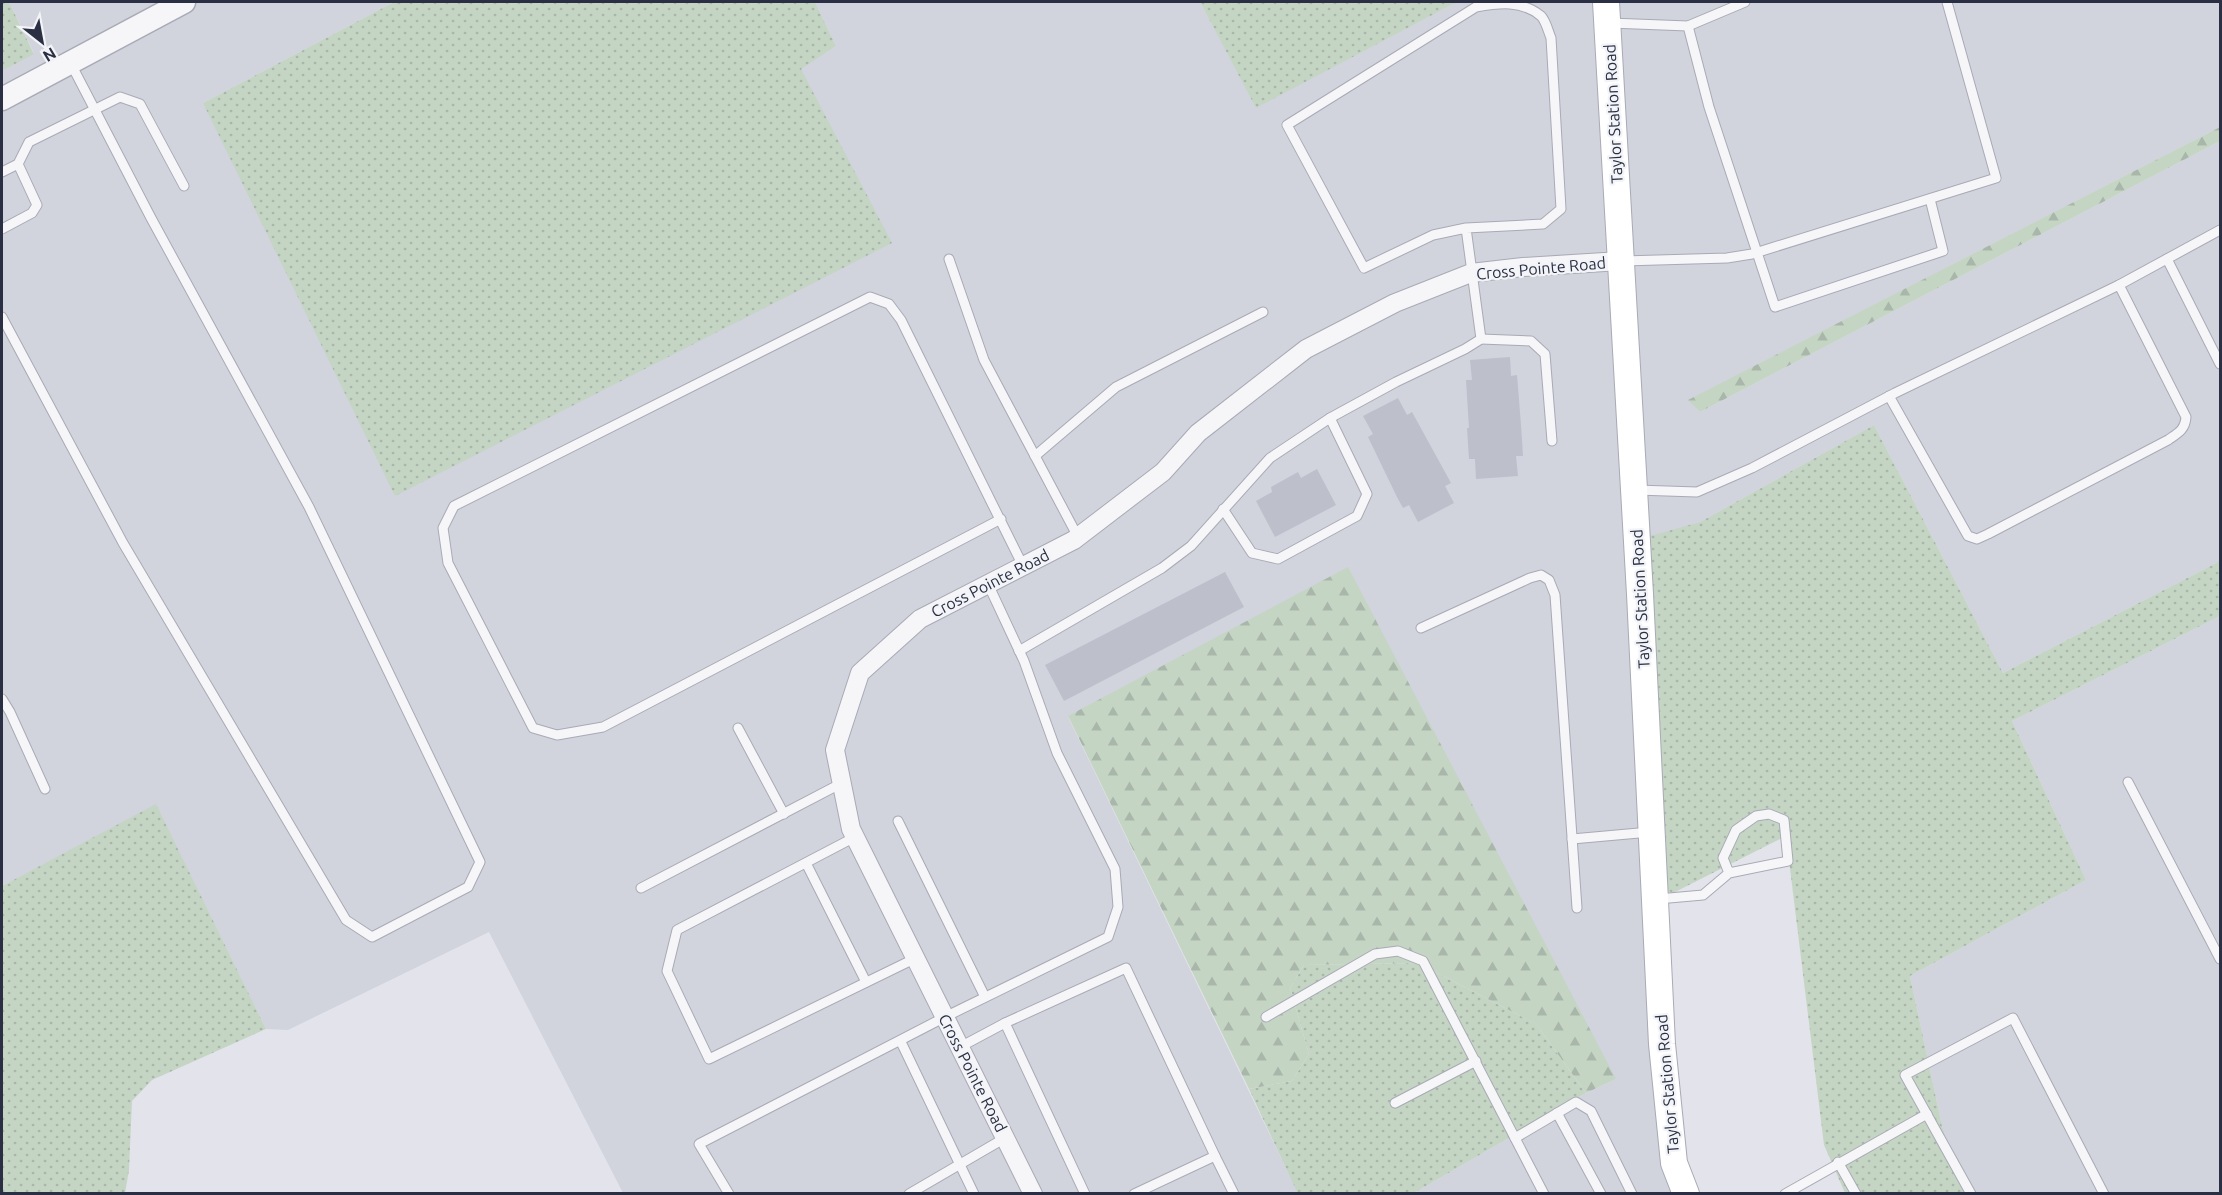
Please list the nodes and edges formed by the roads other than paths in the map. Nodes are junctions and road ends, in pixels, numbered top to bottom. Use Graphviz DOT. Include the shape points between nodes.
graph roads {
  1 [pos="184,2"];
  2 [pos="1745,2"];
  3 [pos="1947,2"];
  4 [pos="1606,12"];
  5 [pos="1689,26"];
  6 [pos="70,62"];
  7 [pos="2,99"];
  8 [pos="93,108"];
  9 [pos="18,164"];
  10 [pos="2,172"];
  11 [pos="184,186"];
  12 [pos="1930,199"];
  13 [pos="2,228"];
  14 [pos="1466,228"];
  15 [pos="2220,230"];
  16 [pos="1756,253"];
  17 [pos="949,259"];
  18 [pos="2167,259"];
  19 [pos="1621,261"];
  20 [pos="1471,273"];
  21 [pos="2119,285"];
  22 [pos="1263,312"];
  23 [pos="2,318"];
  24 [pos="1481,339"];
  25 [pos="2220,364"];
  26 [pos="1889,396"];
  27 [pos="1330,418"];
  28 [pos="1552,441"];
  29 [pos="1035,456"];
  30 [pos="1634,490"];
  31 [pos="1223,509"];
  32 [pos="1001,519"];
  33 [pos="1078,537"];
  34 [pos="1023,566"];
  35 [pos="988,584"];
  36 [pos="1421,628"];
  37 [pos="1019,651"];
  38 [pos="2,699"];
  39 [pos="738,728"];
  40 [pos="2128,782"];
  41 [pos="842,783"];
  42 [pos="45,789"];
  43 [pos="784,814"];
  44 [pos="898,821"];
  45 [pos="1652,832"];
  46 [pos="855,837"];
  47 [pos="1572,839"];
  48 [pos="806,863"];
  49 [pos="1729,873"];
  50 [pos="640,888"];
  51 [pos="1656,899"];
  52 [pos="1576,908"];
  53 [pos="916,958"];
  54 [pos="2220,959"];
  55 [pos="866,982"];
  56 [pos="985,997"];
  57 [pos="945,1017"];
  58 [pos="1266,1017"];
  59 [pos="1005,1023"];
  60 [pos="901,1042"];
  61 [pos="960,1047"];
  62 [pos="1476,1061"];
  63 [pos="1395,1102"];
  64 [pos="1557,1113"];
  65 [pos="1927,1114"];
  66 [pos="1005,1138"];
  67 [pos="1515,1138"];
  68 [pos="1215,1156"];
  69 [pos="1838,1162"];
  70 [pos="959,1165"];
  71 [pos="729,1194"];
  72 [pos="909,1194"];
  73 [pos="974,1194"];
  74 [pos="1033,1194"];
  75 [pos="1085,1194"];
  76 [pos="1134,1194"];
  77 [pos="1234,1194"];
  78 [pos="1544,1194"];
  79 [pos="1601,1194"];
  80 [pos="1632,1194"];
  81 [pos="1686,1194"];
  82 [pos="1785,1194"];
  83 [pos="1856,1194"];
  84 [pos="1971,1194"];
  85 [pos="2104,1194"];
  1 -- 6 [label="street"];
  2 -- 5 [label="lane"];
  3 -- 12 [label="lane" via="1996,178"];
  4 -- 5 [label="lane"];
  4 -- 19 [label="main road, Taylor Station Road"];
  5 -- 16 [label="lane" via="1709,107"];
  6 -- 7 [label="street"];
  6 -- 8 [label="lane"];
  8 -- 9 [label="lane" via="29,142"];
  8 -- 11 [label="lane" via="120,96 140,104"];
  8 -- 23 [label="lane" via="309,507 475,851 480,862 468,887 372,937 346,921 123,543"];
  9 -- 10 [label="lane"];
  9 -- 13 [label="lane" via="38,205 32,213"];
  12 -- 16 [label="lane"];
  12 -- 16 [label="lane" via="1943,251 1775,307"];
  14 -- 14 [label="lane" via="1543,224 1561,209 1551,38 1542,17 1523,4 1504,2 1476,7 1287,125 1364,268 1433,235"];
  14 -- 20 [label="lane"];
  15 -- 18 [label="lane"];
  16 -- 19 [label="lane" via="1727,258"];
  17 -- 29 [label="lane" via="984,360"];
  18 -- 21 [label="lane"];
  18 -- 25 [label="lane"];
  19 -- 20 [label="street, Cross Pointe Road"];
  19 -- 30 [label="main road, Taylor Station Road"];
  20 -- 24 [label="lane"];
  20 -- 33 [label="street, Cross Pointe Road" via="1395,303 1306,349 1198,433 1163,472"];
  21 -- 26 [label="lane"];
  21 -- 26 [label="lane" via="2186,417 2185,425 2168,440 1988,534 1977,539 1968,536"];
  22 -- 29 [label="lane" via="1116,387"];
  24 -- 27 [label="lane"];
  24 -- 28 [label="lane" via="1531,341 1545,354"];
  26 -- 30 [label="lane" via="1771,459 1697,492"];
  27 -- 31 [label="lane" via="1270,458"];
  27 -- 31 [label="lane" via="1367,494 1358,516 1278,559 1252,553"];
  29 -- 33 [label="lane"];
  30 -- 45 [label="main road, Taylor Station Road"];
  31 -- 37 [label="lane" via="1191,546 1162,568"];
  32 -- 32 [label="lane" via="901,320 889,304 870,297 454,506 443,528 448,563 533,728 557,735 603,727"];
  32 -- 34 [label="lane"];
  33 -- 34 [label="street, Cross Pointe Road"];
  34 -- 35 [label="street, Cross Pointe Road"];
  35 -- 37 [label="lane"];
  35 -- 41 [label="street, Cross Pointe Road" via="920,620 860,673 835,750"];
  36 -- 47 [label="lane" via="1530,578 1541,575 1549,580 1555,595"];
  37 -- 56 [label="lane" via="1057,753 1115,869 1118,907 1108,937"];
  38 -- 42 [label="lane"];
  39 -- 43 [label="lane"];
  40 -- 54 [label="lane"];
  41 -- 43 [label="lane"];
  41 -- 46 [label="street, Cross Pointe Road"];
  43 -- 50 [label="lane"];
  44 -- 56 [label="lane"];
  45 -- 47 [label="lane"];
  45 -- 51 [label="main road, Taylor Station Road"];
  46 -- 48 [label="lane"];
  46 -- 53 [label="street, Cross Pointe Road"];
  47 -- 52 [label="lane"];
  48 -- 55 [label="lane"];
  48 -- 55 [label="lane" via="677,930 667,971 709,1059"];
  49 -- 49 [label="lane" via="1788,861 1784,820 1769,814 1756,816 1736,830 1723,858"];
  49 -- 51 [label="lane" via="1702,895"];
  51 -- 81 [label="main road, Taylor Station Road" via="1662,1044 1674,1163"];
  53 -- 55 [label="lane"];
  53 -- 57 [label="street, Cross Pointe Road"];
  56 -- 57 [label="lane"];
  57 -- 60 [label="lane"];
  57 -- 61 [label="street, Cross Pointe Road"];
  58 -- 62 [label="lane" via="1375,954 1398,951 1423,961"];
  59 -- 61 [label="lane"];
  59 -- 68 [label="lane" via="1126,968"];
  59 -- 75 [label="lane"];
  60 -- 70 [label="lane"];
  60 -- 71 [label="lane" via="699,1144"];
  61 -- 66 [label="street, Cross Pointe Road"];
  62 -- 63 [label="lane"];
  62 -- 67 [label="lane"];
  64 -- 67 [label="lane"];
  64 -- 79 [label="lane"];
  64 -- 80 [label="lane" via="1576,1102 1591,1111"];
  65 -- 69 [label="lane"];
  65 -- 84 [label="lane"];
  65 -- 85 [label="lane" via="1905,1075 2013,1018"];
  66 -- 70 [label="lane"];
  66 -- 74 [label="street, Cross Pointe Road"];
  67 -- 78 [label="lane"];
  68 -- 76 [label="lane"];
  68 -- 77 [label="lane"];
  69 -- 82 [label="lane"];
  69 -- 83 [label="lane"];
  70 -- 72 [label="lane"];
  70 -- 73 [label="lane"];
}
